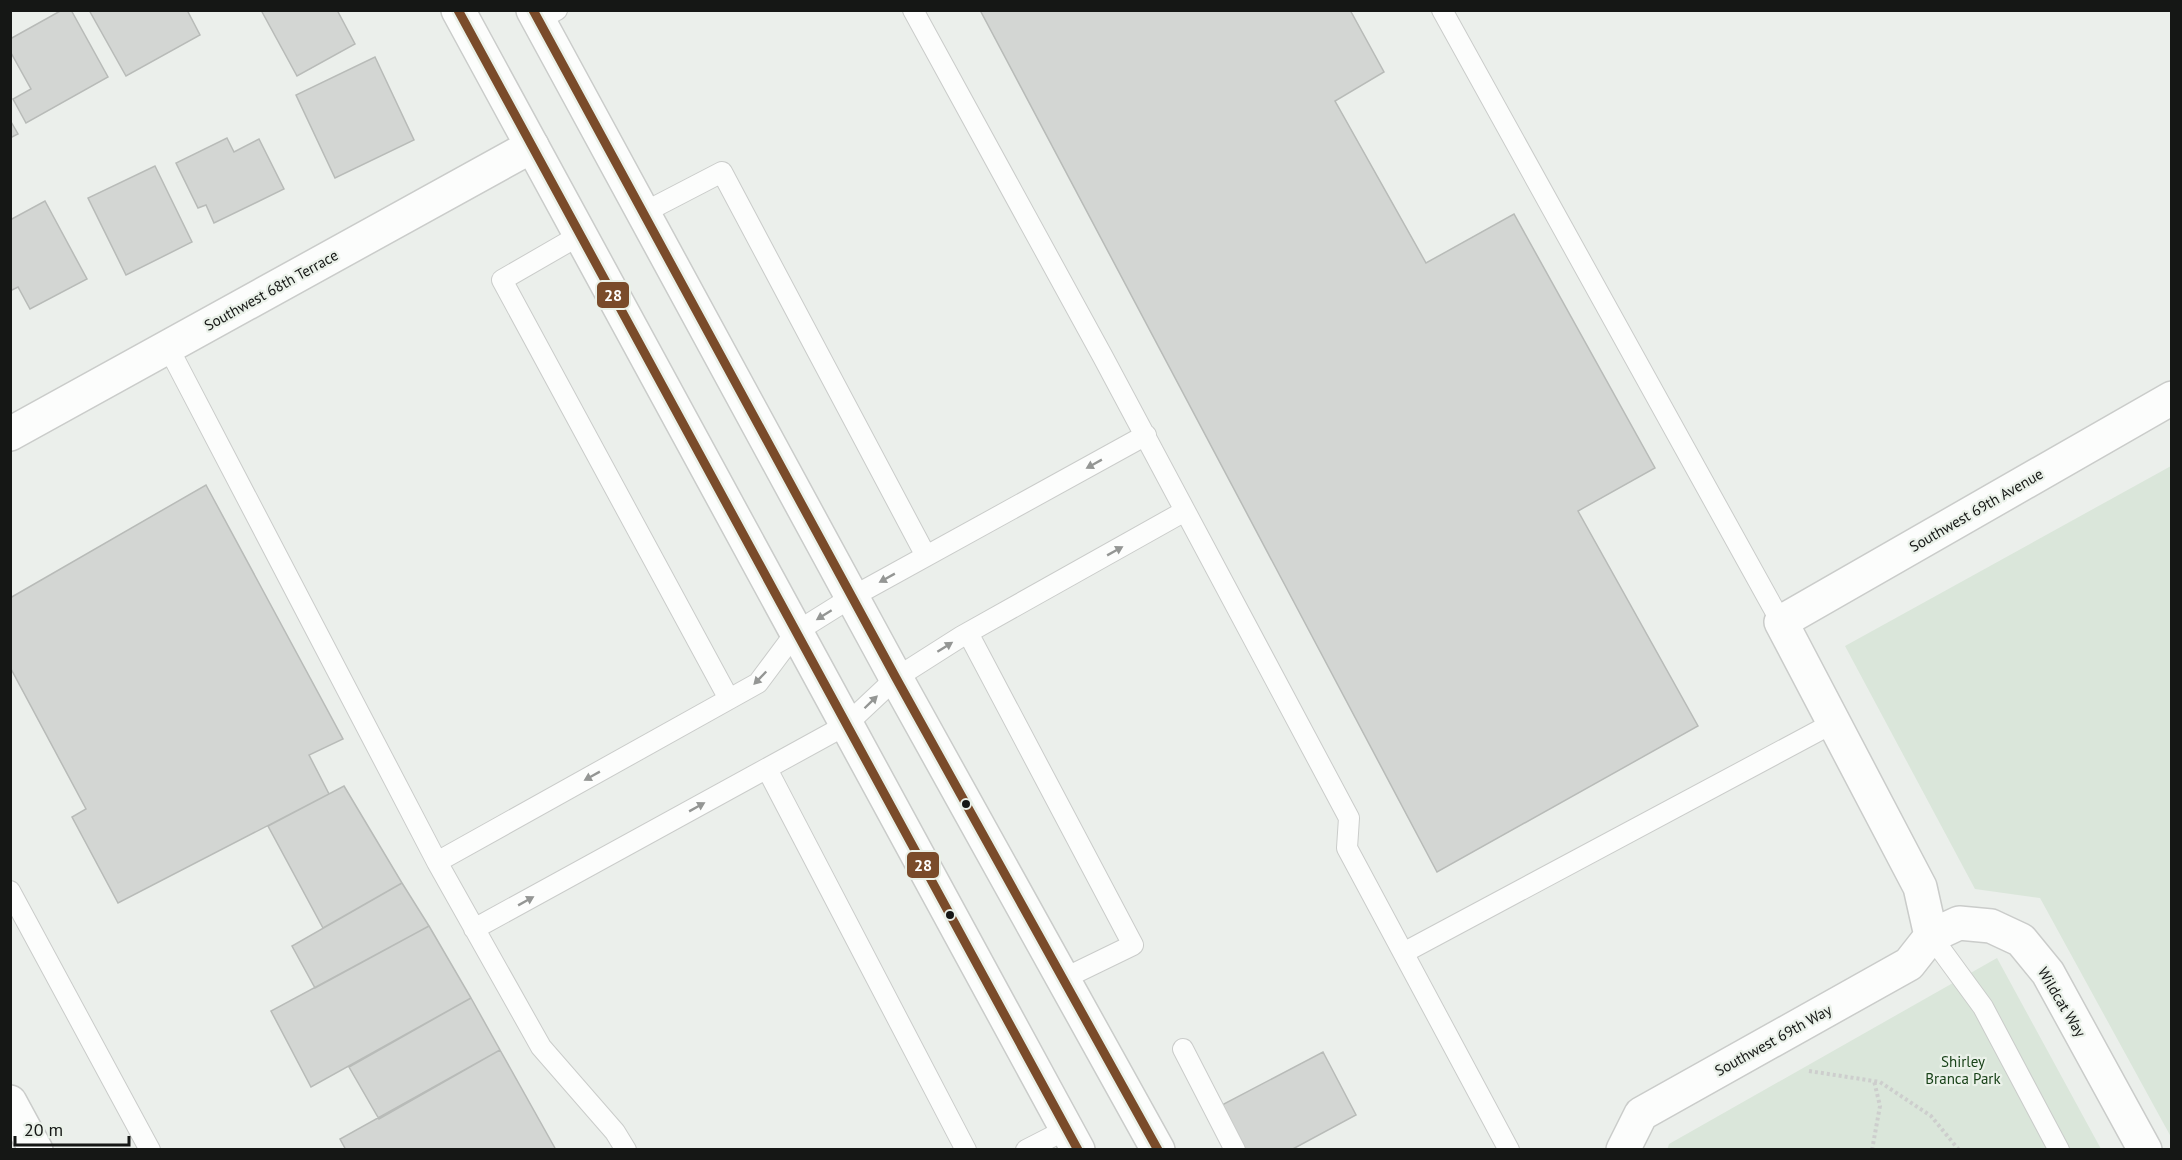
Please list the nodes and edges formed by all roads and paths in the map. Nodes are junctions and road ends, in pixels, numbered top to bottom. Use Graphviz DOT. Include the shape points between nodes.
graph roads {
  1 [pos="458,10"];
  2 [pos="913,10"];
  3 [pos="1442,10"];
  4 [pos="543,14"];
  5 [pos="532,146"];
  6 [pos="644,213"];
  7 [pos="580,235"];
  8 [pos="168,347"];
  9 [pos="2172,398"];
  10 [pos="10,434"];
  11 [pos="1146,435"];
  12 [pos="1185,511"];
  13 [pos="926,556"];
  14 [pos="852,597"];
  15 [pos="1781,622"];
  16 [pos="796,632"];
  17 [pos="968,633"];
  18 [pos="896,678"];
  19 [pos="729,699"];
  20 [pos="1835,722"];
  21 [pos="846,725"];
  22 [pos="768,768"];
  23 [pos="437,862"];
  24 [pos="10,891"];
  25 [pos="474,929"];
  26 [pos="1931,936"];
  27 [pos="1405,952"];
  28 [pos="1063,979"];
  29 [pos="1183,1049"];
  30 [pos="1809,1071"];
  31 [pos="1874,1081"];
  32 [pos="10,1102"];
  33 [pos="1072,1139"];
  34 [pos="36,1149"];
  35 [pos="150,1149"];
  36 [pos="626,1149"];
  37 [pos="966,1149"];
  38 [pos="1026,1149"];
  39 [pos="1158,1149"];
  40 [pos="1234,1149"];
  41 [pos="1509,1149"];
  42 [pos="1623,1149"];
  43 [pos="1872,1149"];
  44 [pos="1959,1149"];
  45 [pos="2059,1149"];
  46 [pos="2145,1149"];
  1 -- 5 [label="main road"];
  2 -- 11 [label="lane"];
  3 -- 15 [label="lane"];
  4 -- 6 [label="main road"];
  5 -- 7 [label="main road"];
  5 -- 8 [label="main road, Southwest 68th Terrace"];
  6 -- 13 [label="lane" via="722,171"];
  6 -- 14 [label="main road"];
  7 -- 16 [label="main road"];
  7 -- 19 [label="lane" via="502,280"];
  8 -- 10 [label="main road, Southwest 68th Terrace"];
  8 -- 23 [label="lane"];
  9 -- 15 [label="main road, Southwest 69th Avenue"];
  11 -- 12 [label="lane"];
  11 -- 13 [label="lane, one-way"];
  17 -- 12 [label="lane, one-way"];
  12 -- 27 [label="lane" via="1348,818 1347,849"];
  13 -- 14 [label="lane, one-way"];
  14 -- 16 [label="lane, one-way"];
  14 -- 18 [label="main road"];
  15 -- 20 [label="main road"];
  16 -- 19 [label="lane, one-way" via="758,683"];
  16 -- 21 [label="main road"];
  18 -- 17 [label="lane, one-way"];
  17 -- 28 [label="lane" via="1133,945"];
  21 -- 18 [label="lane, one-way"];
  18 -- 28 [label="main road"];
  19 -- 23 [label="lane, one-way"];
  20 -- 26 [label="main road" via="1920,886"];
  20 -- 27 [label="lane"];
  21 -- 22 [label="lane"];
  21 -- 33 [label="main road"];
  25 -- 22 [label="lane, one-way"];
  22 -- 37 [label="lane"];
  23 -- 25 [label="lane"];
  24 -- 35 [label="lane"];
  25 -- 36 [label="lane" via="541,1047"];
  26 -- 42 [label="main road, Southwest 69th Way" via="1909,964 1641,1114"];
  26 -- 45 [label="lane" via="1983,1007"];
  26 -- 46 [label="main road, Wildcat Way" via="1959,923 1991,926 2020,940 2048,973"];
  27 -- 41 [label="lane"];
  28 -- 39 [label="main road"];
  29 -- 40 [label="lane"];
  30 -- 31 [label="path"];
  31 -- 43 [label="path" via="1880,1106"];
  31 -- 44 [label="path" via="1931,1116"];
  32 -- 34 [label="main road"];
  33 -- 38 [label="lane"];
}
